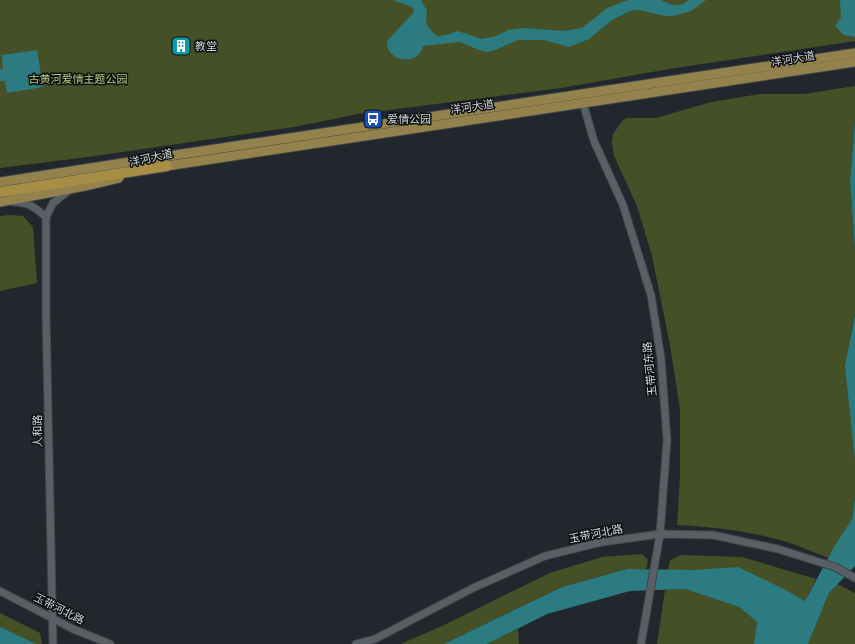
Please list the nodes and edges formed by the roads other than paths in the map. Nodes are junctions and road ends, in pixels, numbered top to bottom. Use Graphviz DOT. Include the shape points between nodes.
graph roads {
  1 [pos="855,54"];
  2 [pos="855,62"];
  3 [pos="583,103"];
  4 [pos="167,166"];
  5 [pos="0,182"];
  6 [pos="73,184"];
  7 [pos="0,192"];
  8 [pos="0,202"];
  9 [pos="46,216"];
  10 [pos="660,534"];
  11 [pos="855,578"];
  12 [pos="0,591"];
  13 [pos="54,619"];
  14 [pos="53,641"];
  15 [pos="110,644"];
  16 [pos="356,644"];
  17 [pos="641,644"];
  1 -- 5 [label="main road, 洋河大道"];
  2 -- 3 [label="main road, 洋河大道"];
  3 -- 4 [label="main road, 洋河大道"];
  3 -- 10 [label="street, 玉带河东路" via="594,141 623,205 651,295 661,358 667,440"];
  4 -- 6 [label="highway"];
  6 -- 7 [label="highway"];
  6 -- 8 [label="main road"];
  6 -- 9 [label="street" via="53,202"];
  8 -- 9 [label="street" via="28,203"];
  9 -- 13 [label="street, 人和路"];
  10 -- 11 [label="street, 玉带河北路" via="713,535 778,549 835,568"];
  10 -- 16 [label="street, 玉带河北路" via="602,542 545,556 473,588 374,639"];
  10 -- 17 [label="street, 玉带河东路"];
  12 -- 13 [label="street, 玉带河北路"];
  13 -- 14 [label="street, 人和路"];
  13 -- 15 [label="street, 玉带河北路"];
}
